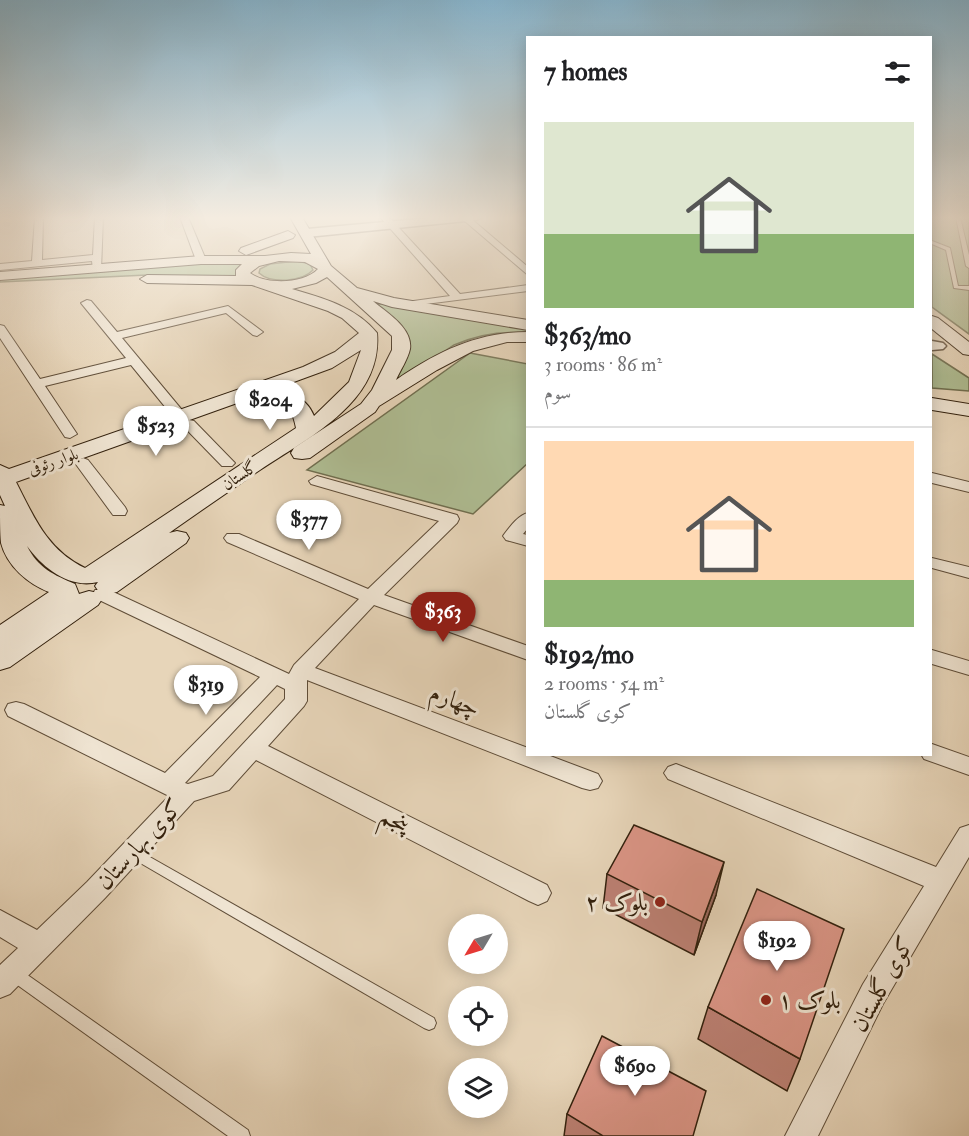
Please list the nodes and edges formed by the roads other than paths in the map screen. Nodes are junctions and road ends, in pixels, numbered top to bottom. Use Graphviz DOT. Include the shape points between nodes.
graph roads {
  1 [pos="45,270"];
  2 [pos="243,270"];
  3 [pos="323,270"];
  4 [pos="328,270"];
  5 [pos="432,270"];
  6 [pos="952,270"];
  7 [pos="0,276"];
  8 [pos="256,283"];
  9 [pos="0,285"];
  10 [pos="345,288"];
  11 [pos="526,288"];
  12 [pos="969,288"];
  13 [pos="457,297"];
  14 [pos="87,303"];
  15 [pos="406,305"];
  16 [pos="932,321"];
  17 [pos="526,325"];
  18 [pos="0,329"];
  19 [pos="257,332"];
  20 [pos="369,333"];
  21 [pos="114,336"];
  22 [pos="526,337"];
  23 [pos="934,344"];
  24 [pos="969,350"];
  25 [pos="134,360"];
  26 [pos="969,367"];
  27 [pos="36,384"];
  28 [pos="932,392"];
  29 [pos="969,396"];
  30 [pos="932,404"];
  31 [pos="368,408"];
  32 [pos="969,410"];
  33 [pos="185,420"];
  34 [pos="307,429"];
  35 [pos="70,434"];
  36 [pos="83,463"];
  37 [pos="227,463"];
  38 [pos="932,478"];
  39 [pos="317,481"];
  40 [pos="3,482"];
  41 [pos="969,488"];
  42 [pos="119,511"];
  43 [pos="0,512"];
  44 [pos="526,523"];
  45 [pos="233,538"];
  46 [pos="520,539"];
  47 [pos="932,563"];
  48 [pos="969,573"];
  49 [pos="86,588"];
  50 [pos="371,597"];
  51 [pos="0,638"];
  52 [pos="526,652"];
  53 [pos="932,657"];
  54 [pos="0,660"];
  55 [pos="969,668"];
  56 [pos="273,676"];
  57 [pos="298,677"];
  58 [pos="16,710"];
  59 [pos="252,748"];
  60 [pos="932,753"];
  61 [pos="969,766"];
  62 [pos="676,773"];
  63 [pos="590,781"];
  64 [pos="177,789"];
  65 [pos="969,835"];
  66 [pos="131,852"];
  67 [pos="941,881"];
  68 [pos="538,893"];
  69 [pos="0,922"];
  70 [pos="39,946"];
  71 [pos="6,978"];
  72 [pos="429,1023"];
  73 [pos="242,1136"];
  74 [pos="801,1136"];
  1 -- 7 [label="main road"];
  2 -- 8 [label="main road" via="242,274"];
  3 -- 8 [label="main road" via="318,277 298,283"];
  4 -- 10 [label="main road, گلستان"];
  5 -- 13 [label="street"];
  6 -- 12 [label="lane" via="956,287"];
  8 -- 9 [label="main road" via="140,278"];
  8 -- 20 [label="main road" via="345,313"];
  10 -- 15 [label="main road"];
  10 -- 31 [label="main road, گلستان" via="400,336 401,350 392,372"];
  11 -- 13 [label="street"];
  13 -- 15 [label="street"];
  14 -- 21 [label="street"];
  15 -- 17 [label="main road"];
  16 -- 24 [label="main road"];
  18 -- 27 [label="street"];
  19 -- 21 [label="street" via="228,309"];
  20 -- 33 [label="main road, بلوار رئوفی" via="357,346 328,364"];
  20 -- 34 [label="main road, گلستان" via="365,368 357,384"];
  21 -- 25 [label="street"];
  22 -- 31 [label="main road" via="484,340 458,349"];
  23 -- 26 [label="main road"];
  25 -- 27 [label="street"];
  25 -- 33 [label="street"];
  27 -- 35 [label="street"];
  28 -- 29 [label="main road"];
  30 -- 32 [label="main road"];
  31 -- 49 [label="main road, گلستان"];
  33 -- 34 [label="main road, بلوار رئوفی" via="276,398 297,404"];
  33 -- 36 [label="main road, بلوار رئوفی"];
  33 -- 37 [label="street"];
  33 -- 40 [label="main road, بلوار رئوفی"];
  34 -- 49 [label="main road, گلستان"];
  36 -- 40 [label="main road, بلوار رئوفی"];
  36 -- 42 [label="street"];
  38 -- 41 [label="street"];
  39 -- 50 [label="street, کوی بهارستان" via="450,519"];
  40 -- 49 [label="main road" via="42,551"];
  43 -- 49 [label="main road" via="19,554 40,579"];
  44 -- 46 [label="street"];
  45 -- 50 [label="street"];
  47 -- 48 [label="street"];
  49 -- 51 [label="main road, گلستان"];
  49 -- 54 [label="main road, گلستان"];
  49 -- 56 [label="street"];
  50 -- 52 [label="street"];
  50 -- 57 [label="street, کوی بهارستان"];
  53 -- 55 [label="street"];
  56 -- 57 [label="street"];
  56 -- 64 [label="street, کوی بهارستان"];
  57 -- 59 [label="street, کوی بهارستان" via="296,701"];
  57 -- 63 [label="street, چهارم"];
  58 -- 64 [label="street"];
  59 -- 64 [label="street, کوی بهارستان" via="221,783"];
  59 -- 68 [label="street, پنجم"];
  60 -- 61 [label="street"];
  62 -- 67 [label="street"];
  64 -- 66 [label="street, کوی بهارستان"];
  65 -- 67 [label="street, کوی گلستان"];
  66 -- 70 [label="street, کوی بهارستان"];
  66 -- 72 [label="lane"];
  67 -- 74 [label="street, کوی گلستان" via="873,994"];
  69 -- 70 [label="street"];
  70 -- 71 [label="street, کوی بهارستان"];
  71 -- 73 [label="lane"];
}
